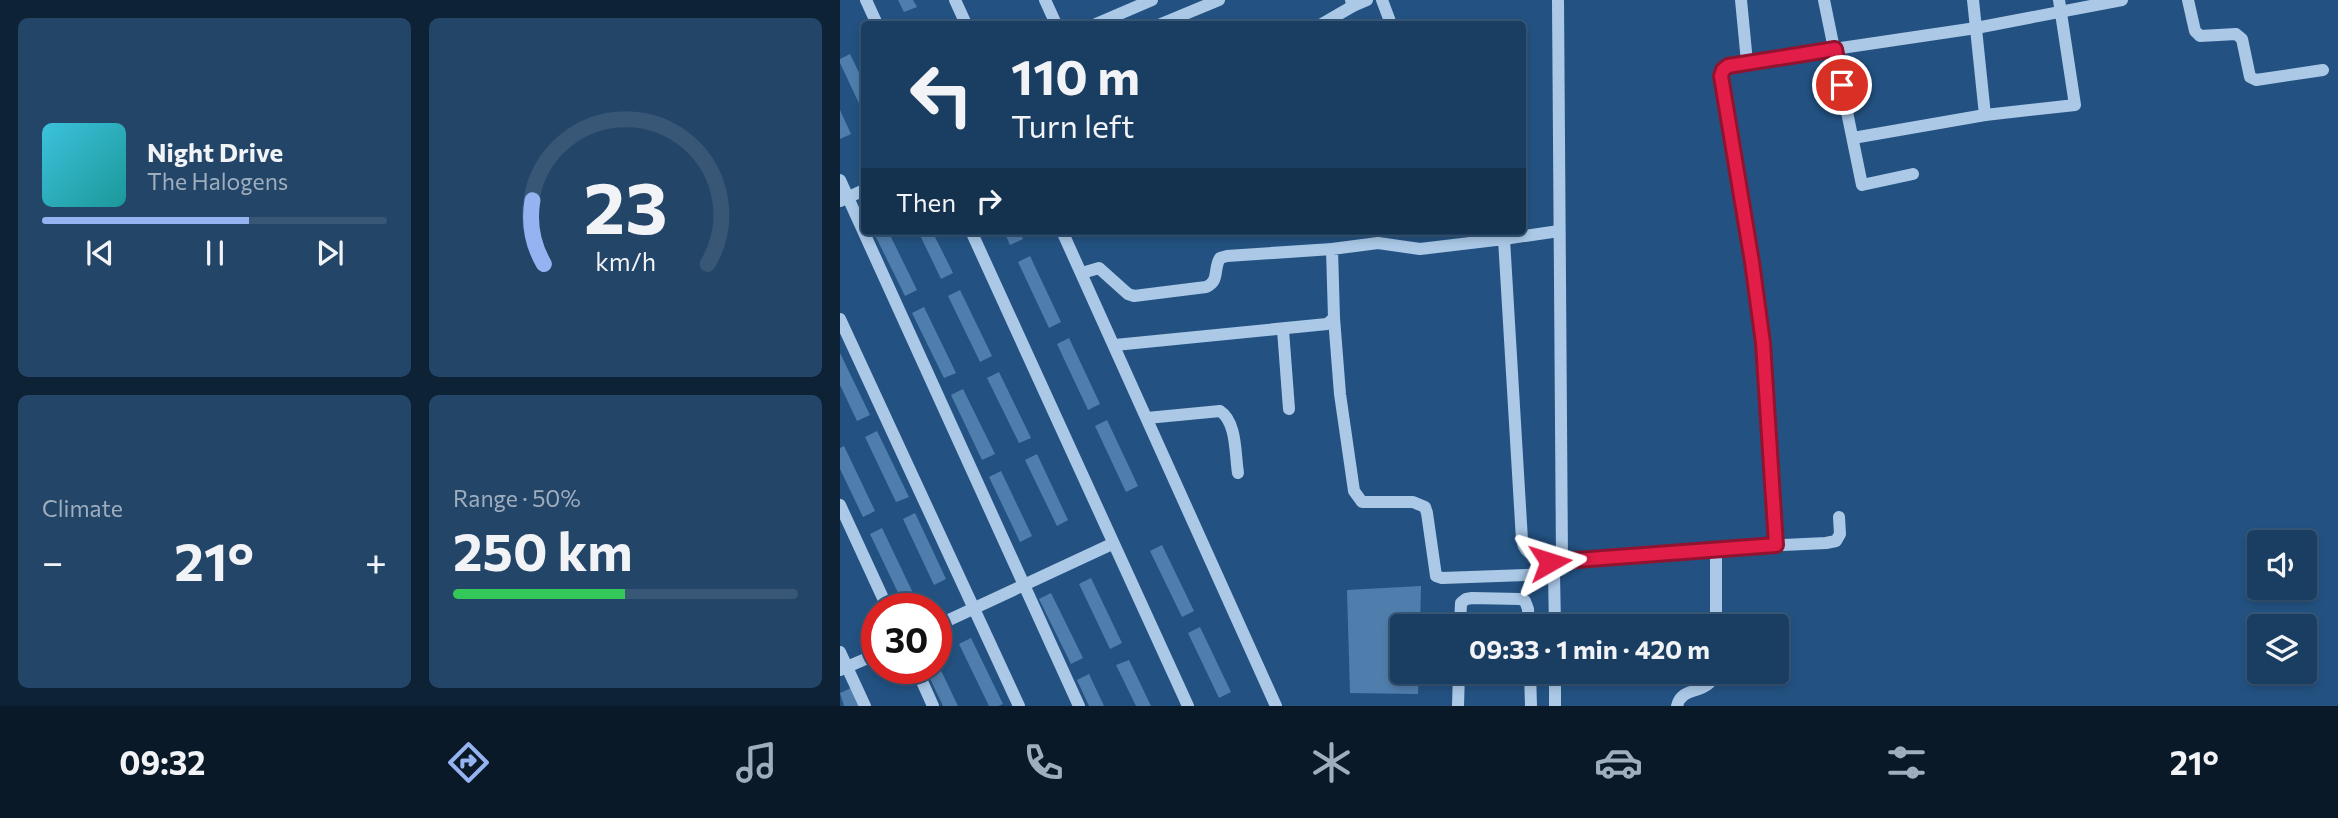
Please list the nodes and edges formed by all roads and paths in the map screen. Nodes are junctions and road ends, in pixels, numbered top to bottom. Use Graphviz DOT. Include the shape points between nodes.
graph roads {
  1 [pos="866,0"];
  2 [pos="955,0"];
  3 [pos="1045,0"];
  4 [pos="1152,0"];
  5 [pos="1219,0"];
  6 [pos="1367,0"];
  7 [pos="1382,0"];
  8 [pos="1558,0"];
  9 [pos="1741,0"];
  10 [pos="1824,0"];
  11 [pos="1973,0"];
  12 [pos="2122,0"];
  13 [pos="2188,0"];
  14 [pos="1352,3"];
  15 [pos="2060,6"];
  16 [pos="876,21"];
  17 [pos="965,21"];
  18 [pos="1055,21"];
  19 [pos="1103,21"];
  20 [pos="1168,21"];
  21 [pos="1326,21"];
  22 [pos="1390,21"];
  23 [pos="1976,28"];
  24 [pos="1835,49"];
  25 [pos="1747,62"];
  26 [pos="2323,70"];
  27 [pos="1985,116"];
  28 [pos="1853,138"];
  29 [pos="1913,174"];
  30 [pos="840,180"];
  31 [pos="861,192"];
  32 [pos="844,200"];
  33 [pos="1559,231"];
  34 [pos="973,235"];
  35 [pos="1064,235"];
  36 [pos="1504,239"];
  37 [pos="1332,249"];
  38 [pos="1082,273"];
  39 [pos="1334,318"];
  40 [pos="840,319"];
  41 [pos="1283,330"];
  42 [pos="1115,345"];
  43 [pos="1289,409"];
  44 [pos="1147,418"];
  45 [pos="1238,473"];
  46 [pos="840,505"];
  47 [pos="1839,517"];
  48 [pos="1112,544"];
  49 [pos="1776,545"];
  50 [pos="1716,548"];
  51 [pos="1555,566"];
  52 [pos="1023,584"];
  53 [pos="881,593"];
  54 [pos="973,608"];
  55 [pos="1460,614"];
  56 [pos="1527,614"];
  57 [pos="1555,614"];
  58 [pos="1716,614"];
  59 [pos="952,618"];
  60 [pos="840,652"];
  61 [pos="861,661"];
  62 [pos="844,669"];
  63 [pos="923,684"];
  64 [pos="1459,684"];
  65 [pos="1530,684"];
  66 [pos="1555,684"];
  67 [pos="1710,684"];
  68 [pos="865,706"];
  69 [pos="933,706"];
  70 [pos="1019,706"];
  71 [pos="1079,706"];
  72 [pos="1188,706"];
  73 [pos="1276,706"];
  74 [pos="1458,706"];
  75 [pos="1531,706"];
  76 [pos="1555,706"];
  77 [pos="1677,706"];
  1 -- 16 [label="street"];
  2 -- 17 [label="street"];
  3 -- 18 [label="street"];
  4 -- 19 [label="street"];
  5 -- 20 [label="street"];
  6 -- 14 [label="street"];
  7 -- 22 [label="street"];
  8 -- 33 [label="street"];
  9 -- 25 [label="street"];
  10 -- 24 [label="street"];
  11 -- 23 [label="street"];
  12 -- 15 [label="street"];
  13 -- 26 [label="street" via="2200,36 2236,34 2242,39 2250,77 2256,80"];
  14 -- 21 [label="street"];
  15 -- 23 [label="street"];
  15 -- 27 [label="street" via="2075,106"];
  23 -- 24 [label="street"];
  23 -- 27 [label="street"];
  24 -- 25 [label="street"];
  24 -- 28 [label="street"];
  25 -- 49 [label="street" via="1728,66 1721,76 1763,343"];
  27 -- 28 [label="street"];
  28 -- 29 [label="street" via="1862,185"];
  30 -- 32 [label="street"];
  31 -- 32 [label="street"];
  32 -- 52 [label="street"];
  33 -- 36 [label="street"];
  33 -- 51 [label="street"];
  34 -- 48 [label="street"];
  35 -- 38 [label="street"];
  36 -- 37 [label="street" via="1420,249 1378,243"];
  36 -- 51 [label="street" via="1522,541 1524,550"];
  37 -- 38 [label="street" via="1227,256 1220,258 1215,280 1206,286 1134,296 1100,268"];
  37 -- 39 [label="street"];
  38 -- 42 [label="street"];
  39 -- 41 [label="street" via="1327,324"];
  39 -- 51 [label="street" via="1340,394 1357,497 1362,502 1413,502 1425,507 1436,576"];
  40 -- 54 [label="street"];
  41 -- 42 [label="street"];
  41 -- 43 [label="street"];
  42 -- 44 [label="street"];
  44 -- 45 [label="street" via="1220,411 1230,423"];
  44 -- 73 [label="street"];
  46 -- 53 [label="street"];
  47 -- 49 [label="street" via="1836,541"];
  48 -- 52 [label="street"];
  48 -- 72 [label="street"];
  49 -- 50 [label="street"];
  50 -- 51 [label="street"];
  50 -- 58 [label="street"];
  51 -- 57 [label="street"];
  52 -- 54 [label="street"];
  52 -- 71 [label="street"];
  54 -- 59 [label="street"];
  54 -- 70 [label="street"];
  55 -- 56 [label="street" via="1461,603 1472,598 1520,599 1525,601"];
  60 -- 62 [label="street"];
  61 -- 62 [label="street"];
  62 -- 68 [label="street"];
  63 -- 69 [label="street"];
  64 -- 74 [label="street"];
  65 -- 75 [label="street"];
  66 -- 76 [label="street"];
  67 -- 77 [label="street" via="1686,693"];
}
